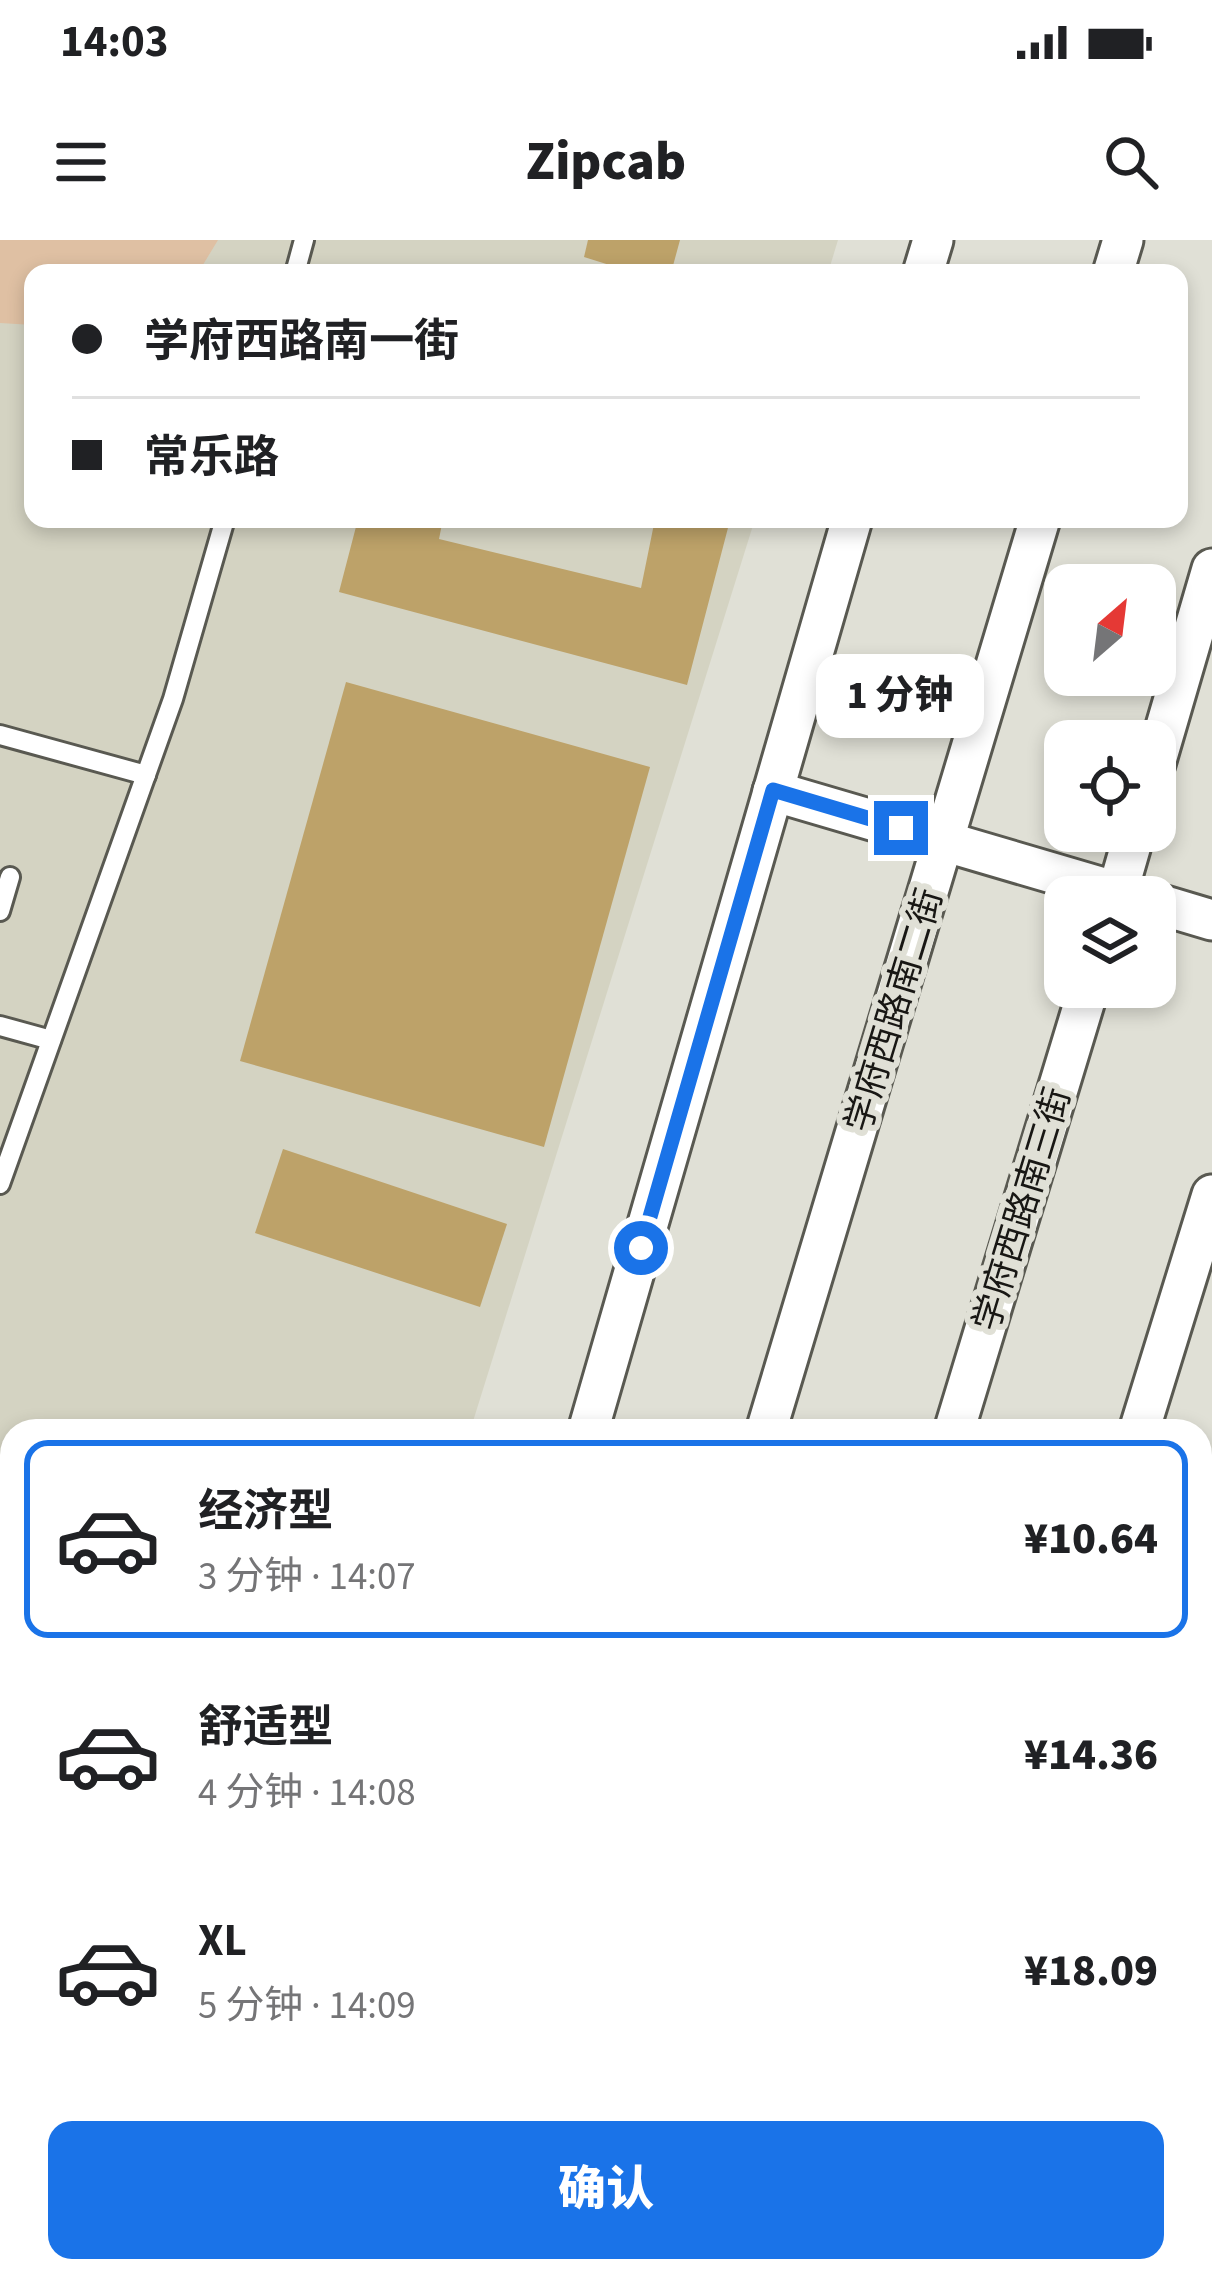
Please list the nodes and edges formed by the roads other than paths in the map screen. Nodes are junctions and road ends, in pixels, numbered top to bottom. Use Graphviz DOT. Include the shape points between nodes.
graph roads {
  1 [pos="221,528"];
  2 [pos="849,528"];
  3 [pos="1037,528"];
  4 [pos="1212,569"];
  5 [pos="1168,720"];
  6 [pos="0,735"];
  7 [pos="146,775"];
  8 [pos="773,790"];
  9 [pos="944,841"];
  10 [pos="1061,876"];
  11 [pos="10,877"];
  12 [pos="1176,910"];
  13 [pos="0,911"];
  14 [pos="1212,920"];
  15 [pos="1083,1008"];
  16 [pos="0,1026"];
  17 [pos="51,1040"];
  18 [pos="0,1184"];
  19 [pos="1212,1195"];
  20 [pos="591,1419"];
  21 [pos="770,1419"];
  22 [pos="957,1419"];
  23 [pos="1143,1419"];
  1 -- 7 [label="lane"];
  2 -- 8 [label="street"];
  3 -- 9 [label="street, 学府西路南二街"];
  4 -- 5 [label="street"];
  6 -- 7 [label="lane"];
  7 -- 17 [label="lane"];
  8 -- 9 [label="street"];
  8 -- 20 [label="street"];
  9 -- 10 [label="street"];
  9 -- 21 [label="street, 学府西路南二街"];
  11 -- 13 [label="lane"];
  12 -- 14 [label="street"];
  15 -- 22 [label="street, 学府西路南三街"];
  16 -- 17 [label="lane"];
  17 -- 18 [label="lane"];
  19 -- 23 [label="street"];
}
